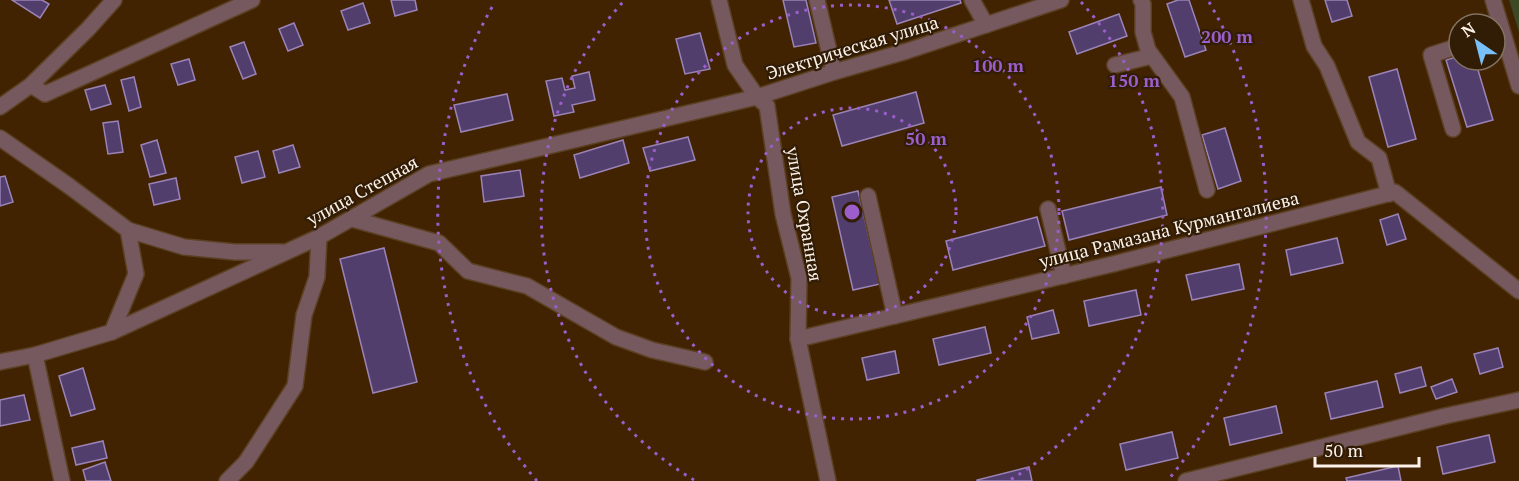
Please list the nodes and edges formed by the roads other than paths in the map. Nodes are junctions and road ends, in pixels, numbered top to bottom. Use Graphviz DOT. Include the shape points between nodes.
graph roads {
  1 [pos="114,0"];
  2 [pos="252,0"];
  3 [pos="719,0"];
  4 [pos="817,0"];
  5 [pos="972,0"];
  6 [pos="1061,0"];
  7 [pos="1141,0"];
  8 [pos="1301,0"];
  9 [pos="986,25"];
  10 [pos="1447,50"];
  11 [pos="1507,54"];
  12 [pos="1152,56"];
  13 [pos="1115,65"];
  14 [pos="834,72"];
  15 [pos="30,85"];
  16 [pos="1519,86"];
  17 [pos="758,97"];
  18 [pos="0,107"];
  19 [pos="1453,129"];
  20 [pos="0,138"];
  21 [pos="1207,190"];
  22 [pos="1389,194"];
  23 [pos="868,196"];
  24 [pos="1048,209"];
  25 [pos="352,219"];
  26 [pos="128,230"];
  27 [pos="319,237"];
  28 [pos="287,252"];
  29 [pos="1064,276"];
  30 [pos="1519,291"];
  31 [pos="895,316"];
  32 [pos="112,332"];
  33 [pos="798,339"];
  34 [pos="35,355"];
  35 [pos="0,362"];
  36 [pos="705,362"];
  37 [pos="1519,400"];
  38 [pos="62,481"];
  39 [pos="227,481"];
  40 [pos="828,481"];
  41 [pos="1185,481"];
  1 -- 15 [label="street"];
  2 -- 15 [label="street" via="45,94"];
  3 -- 17 [label="street, улица Охранная" via="735,65"];
  4 -- 14 [label="street"];
  5 -- 9 [label="street"];
  6 -- 9 [label="street, Электрическая улица"];
  7 -- 12 [label="street" via="1143,32"];
  8 -- 22 [label="street" via="1314,46 1327,66 1358,142 1379,158"];
  9 -- 14 [label="street, Электрическая улица"];
  10 -- 19 [label="street" via="1431,55"];
  11 -- 16 [label="street"];
  12 -- 13 [label="street"];
  12 -- 21 [label="street" via="1182,97"];
  14 -- 17 [label="street, Электрическая улица"];
  15 -- 18 [label="street"];
  17 -- 25 [label="street, улица Степная" via="429,174"];
  17 -- 33 [label="street, улица Охранная" via="767,106 783,214 799,278"];
  20 -- 26 [label="street"];
  22 -- 29 [label="street, улица Рамазана Курмангалиева"];
  22 -- 30 [label="street" via="1395,192"];
  23 -- 31 [label="street"];
  24 -- 29 [label="street"];
  25 -- 27 [label="street, улица Степная"];
  25 -- 36 [label="street" via="439,243 468,270 527,286 616,337"];
  26 -- 28 [label="street" via="184,247"];
  26 -- 32 [label="street" via="136,274"];
  27 -- 28 [label="street, улица Степная"];
  27 -- 39 [label="street" via="317,277 304,315 295,386 246,462"];
  28 -- 32 [label="street, улица Степная"];
  29 -- 31 [label="street, улица Рамазана Курмангалиева"];
  31 -- 33 [label="street, улица Рамазана Курмангалиева"];
  32 -- 34 [label="street, улица Степная"];
  33 -- 40 [label="street, улица Охранная"];
  34 -- 35 [label="street, улица Степная"];
  34 -- 38 [label="street"];
  37 -- 41 [label="street"];
}
